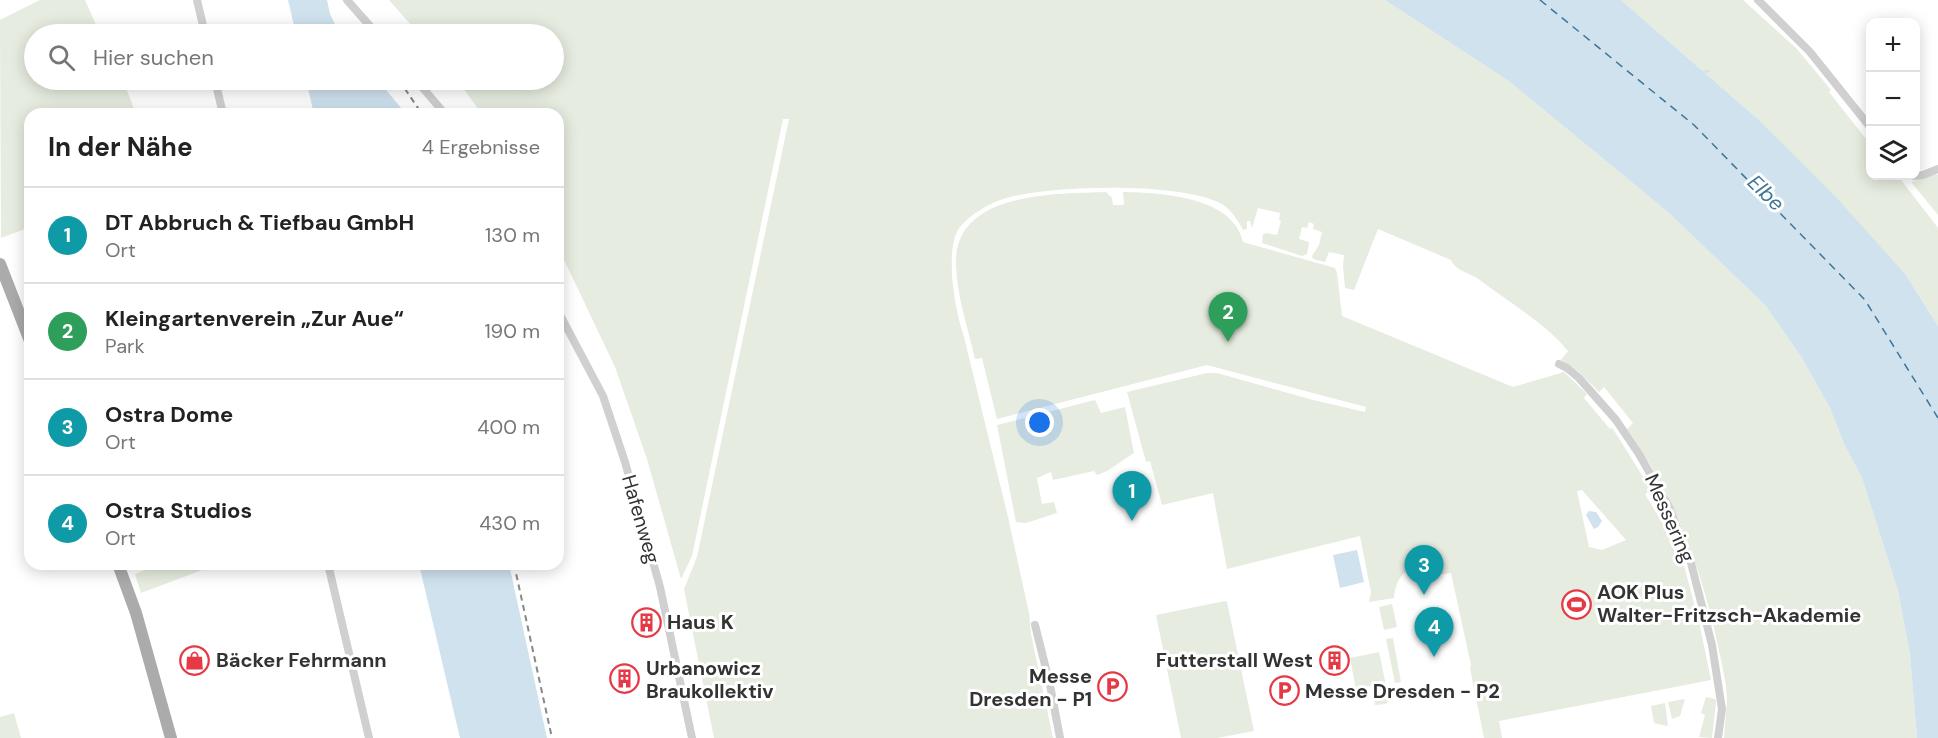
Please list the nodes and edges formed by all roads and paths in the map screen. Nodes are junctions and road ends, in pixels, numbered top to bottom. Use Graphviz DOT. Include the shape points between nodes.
graph roads {
  1 [pos="197,0"];
  2 [pos="347,0"];
  3 [pos="1758,0"];
  4 [pos="203,24"];
  5 [pos="368,24"];
  6 [pos="217,90"];
  7 [pos="425,90"];
  8 [pos="222,108"];
  9 [pos="440,108"];
  10 [pos="1869,126"];
  11 [pos="1938,169"];
  12 [pos="1920,175"];
  13 [pos="0,264"];
  14 [pos="564,322"];
  15 [pos="24,326"];
  16 [pos="1559,364"];
  17 [pos="120,570"];
  18 [pos="329,570"];
  19 [pos="1035,625"];
  20 [pos="171,738"];
  21 [pos="369,738"];
  22 [pos="692,738"];
  23 [pos="1060,738"];
  24 [pos="1718,738"];
  1 -- 4 [label="street"];
  2 -- 5 [label="street"];
  3 -- 10 [label="street" via="1809,51"];
  6 -- 8 [label="street"];
  7 -- 9 [label="street"];
  11 -- 12 [label="street"];
  13 -- 15 [label="main road"];
  14 -- 22 [label="street, Hafenweg" via="603,396 626,462 660,587"];
  16 -- 24 [label="street, Messering" via="1579,378 1616,420 1669,507 1691,563 1712,645 1722,709"];
  17 -- 20 [label="main road"];
  18 -- 21 [label="street"];
  19 -- 23 [label="street"];
}
